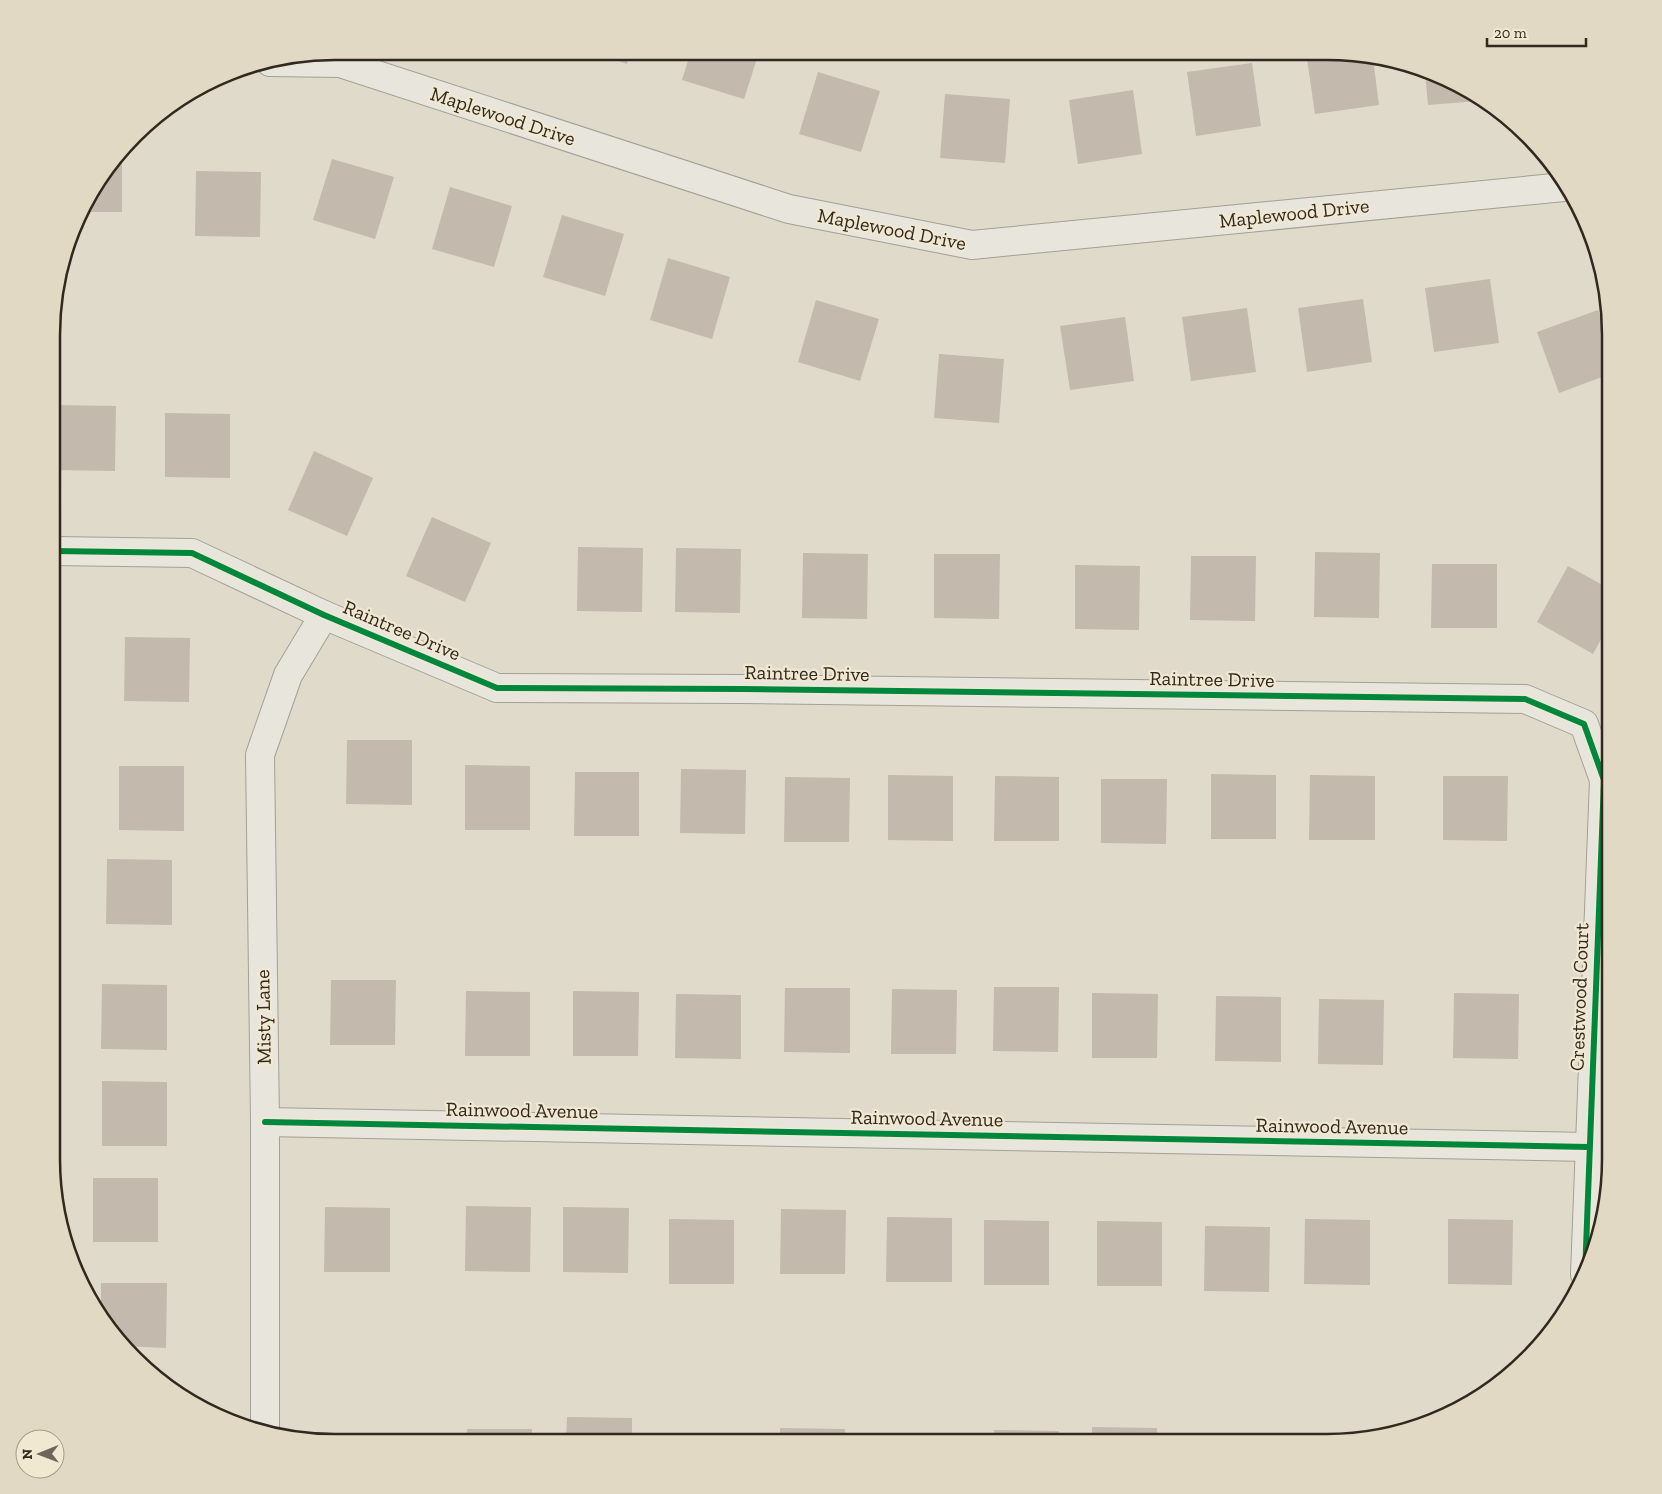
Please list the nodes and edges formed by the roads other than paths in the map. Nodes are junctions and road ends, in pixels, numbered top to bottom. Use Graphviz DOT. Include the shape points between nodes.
graph roads {
  1 [pos="349,60"];
  2 [pos="1559,187"];
  3 [pos="60,551"];
  4 [pos="324,615"];
  5 [pos="1584,724"];
  6 [pos="1602,774"];
  7 [pos="1602,829"];
  8 [pos="265,1122"];
  9 [pos="1589,1147"];
  10 [pos="1587,1249"];
  11 [pos="266,1425"];
  1 -- 2 [label="street, Maplewood Drive" via="789,209 972,244"];
  3 -- 4 [label="street, Raintree Drive" via="192,553"];
  4 -- 5 [label="street, Raintree Drive" via="497,688 1525,699"];
  4 -- 8 [label="street, Misty Lane" via="288,675 260,755"];
  5 -- 6 [label="street, Crestwood Court"];
  7 -- 9 [label="street, Crestwood Court"];
  8 -- 9 [label="street, Rainwood Avenue"];
  8 -- 11 [label="street, Misty Lane"];
  9 -- 10 [label="street, Crestwood Court"];
}
